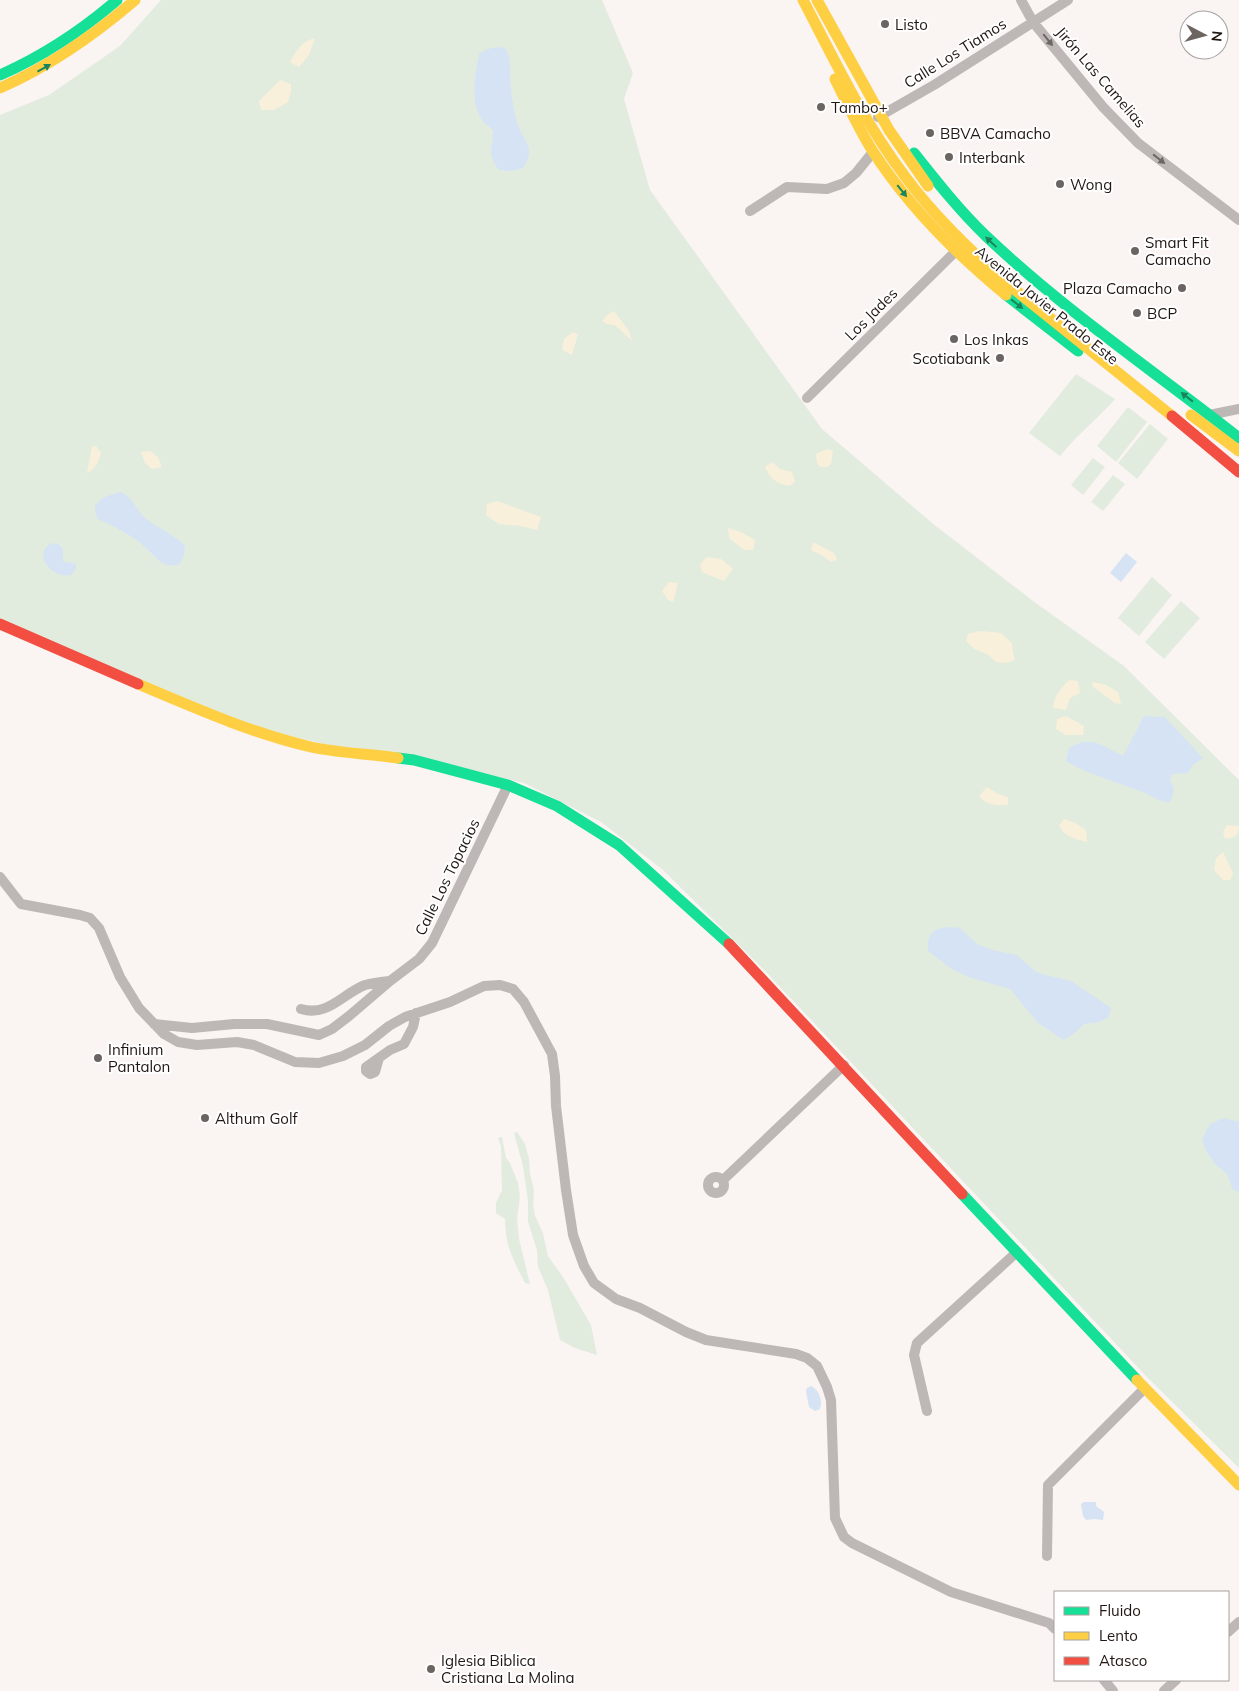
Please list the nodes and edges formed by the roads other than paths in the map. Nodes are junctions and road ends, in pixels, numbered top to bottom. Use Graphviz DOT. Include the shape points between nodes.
graph roads {
  1 [pos="117,0"];
  2 [pos="134,0"];
  3 [pos="795,0"];
  4 [pos="803,0"];
  5 [pos="817,0"];
  6 [pos="826,0"];
  7 [pos="1021,0"];
  8 [pos="1068,0"];
  9 [pos="1033,22"];
  10 [pos="0,75"];
  11 [pos="0,88"];
  12 [pos="887,113"];
  13 [pos="856,120"];
  14 [pos="873,152"];
  15 [pos="750,211"];
  16 [pos="1239,220"];
  17 [pos="956,251"];
  18 [pos="1011,281"];
  19 [pos="807,398"];
  20 [pos="1239,409"];
  21 [pos="1210,415"];
  22 [pos="1239,438"];
  23 [pos="1239,451"];
  24 [pos="1239,473"];
  25 [pos="0,624"];
  26 [pos="508,785"];
  27 [pos="0,877"];
  28 [pos="390,981"];
  29 [pos="301,1009"];
  30 [pos="416,1013"];
  31 [pos="154,1024"];
  32 [pos="380,1058"];
  33 [pos="844,1066"];
  34 [pos="723,1180"];
  35 [pos="1017,1252"];
  36 [pos="1145,1388"];
  37 [pos="927,1411"];
  38 [pos="1239,1485"];
  39 [pos="1047,1556"];
  40 [pos="1239,1622"];
  41 [pos="1054,1628"];
  42 [pos="1229,1631"];
  43 [pos="1105,1681"];
  44 [pos="1175,1681"];
  45 [pos="1113,1691"];
  46 [pos="1164,1691"];
  1 -- 10 [label="main road" via="46,52"];
  11 -- 2 [label="main road, one-way" via="49,65 101,29"];
  3 -- 13 [label="main road, Avenida Javier Prado Este"];
  4 -- 18 [label="main road, bridge" via="863,112 910,184 956,236"];
  5 -- 18 [label="main road, bridge" via="904,154 950,214"];
  6 -- 12 [label="main road, Avenida Javier Prado Este"];
  7 -- 9 [label="street, Jirón Las Camelias"];
  8 -- 9 [label="street, Calle Los Tiamos"];
  9 -- 12 [label="street, Calle Los Tiamos"];
  9 -- 16 [label="street, Jirón Las Camelias, one-way" via="1103,107 1138,143"];
  12 -- 13 [label="street, Calle Los Tiamos" via="872,120"];
  21 -- 12 [label="main road, Avenida Javier Prado Este, one-way" via="1002,252 947,194"];
  13 -- 14 [label="main road, Avenida Javier Prado Este"];
  14 -- 15 [label="street" via="844,183 827,189 786,187"];
  14 -- 17 [label="main road, Avenida Javier Prado Este, one-way" via="923,217"];
  17 -- 19 [label="street, Los Jades"];
  17 -- 24 [label="main road, Avenida Javier Prado Este, one-way" via="1022,308"];
  18 -- 23 [label="main road"];
  18 -- 24 [label="main road"];
  20 -- 21 [label="street"];
  21 -- 22 [label="main road, Avenida Javier Prado Este"];
  25 -- 26 [label="main road" via="217,718 252,730 312,747 414,760"];
  26 -- 28 [label="street, Calle Los Topacios" via="432,943 419,959"];
  26 -- 33 [label="main road" via="557,806 619,845 738,953"];
  27 -- 31 [label="street" via="21,904 90,918 99,928 120,977 138,1008"];
  28 -- 29 [label="street" via="364,986 322,1010 310,1012"];
  28 -- 31 [label="street, Calle Los Topacios" via="343,1021 318,1035 267,1024 192,1028"];
  30 -- 31 [label="street" via="404,1016 365,1045 319,1063 295,1062 254,1045 178,1042"];
  30 -- 32 [label="street" via="404,1044"];
  30 -- 41 [label="street" via="484,986 500,985 513,989 524,1002 552,1054 573,1235 594,1283 616,1299 706,1340 807,1358 823,1376 832,1400 834,1518 844,1537 951,1592 1048,1623"];
  33 -- 34 [label="street"];
  33 -- 35 [label="main road"];
  35 -- 36 [label="main road"];
  35 -- 37 [label="street" via="917,1343 914,1355"];
  36 -- 38 [label="main road"];
  36 -- 39 [label="street" via="1048,1485"];
  40 -- 42 [label="street"];
  43 -- 45 [label="street"];
  44 -- 46 [label="street"];
}
